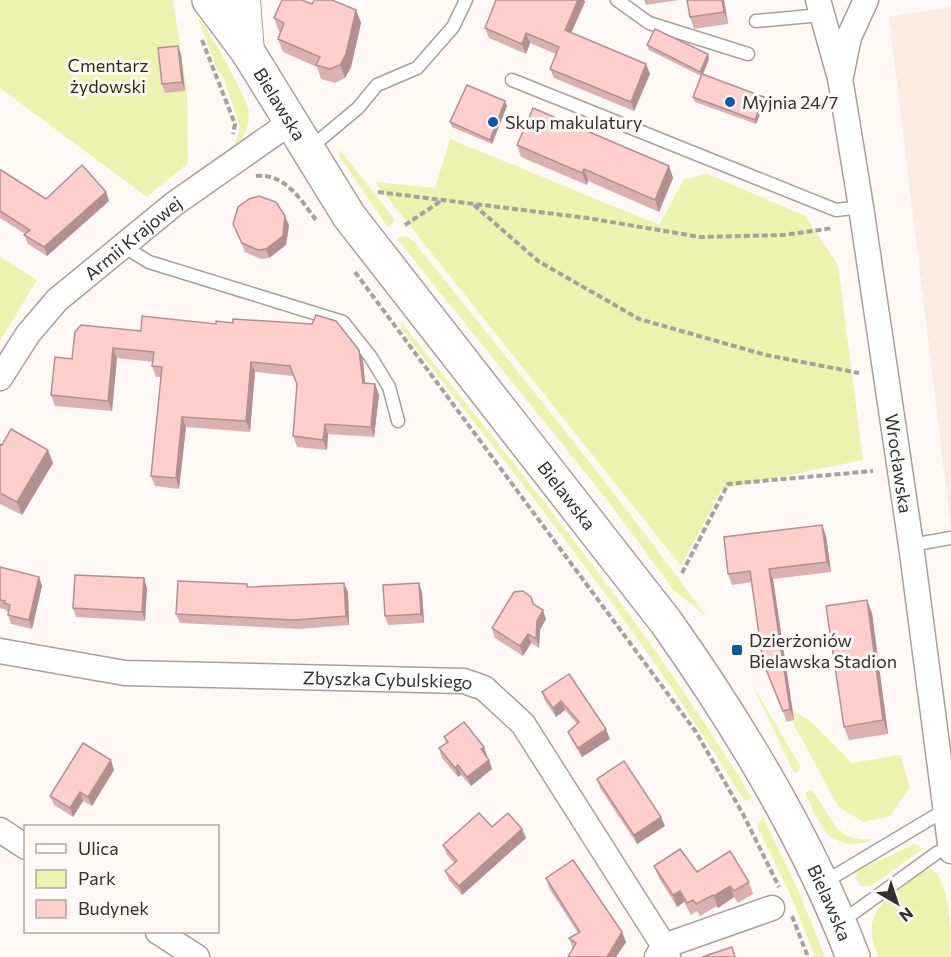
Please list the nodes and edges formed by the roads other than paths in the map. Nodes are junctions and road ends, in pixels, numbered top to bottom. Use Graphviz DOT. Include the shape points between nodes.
graph roads {
  1 [pos="209,0"];
  2 [pos="224,0"];
  3 [pos="244,0"];
  4 [pos="466,0"];
  5 [pos="617,0"];
  6 [pos="866,0"];
  7 [pos="820,8"];
  8 [pos="756,21"];
  9 [pos="249,52"];
  10 [pos="748,54"];
  11 [pos="840,78"];
  12 [pos="512,80"];
  13 [pos="291,122"];
  14 [pos="307,151"];
  15 [pos="861,207"];
  16 [pos="123,246"];
  17 [pos="0,378"];
  18 [pos="398,421"];
  19 [pos="951,538"];
  20 [pos="910,545"];
  21 [pos="0,651"];
  22 [pos="945,810"];
  23 [pos="0,830"];
  24 [pos="24,846"];
  25 [pos="951,850"];
  26 [pos="821,884"];
  27 [pos="781,902"];
  28 [pos="840,923"];
  29 [pos="160,933"];
  30 [pos="663,953"];
  31 [pos="197,957"];
  32 [pos="853,957"];
  1 -- 9 [label="main road, Bielawska"];
  2 -- 9 [label="main road, Bielawska"];
  3 -- 9 [label="street"];
  4 -- 14 [label="lane" via="453,27 417,69 377,85 358,108"];
  5 -- 10 [label="lane" via="649,23"];
  6 -- 11 [label="street, Wrocławska" via="849,37"];
  7 -- 8 [label="lane"];
  7 -- 11 [label="street, Wrocławska"];
  9 -- 13 [label="main road, Bielawska"];
  11 -- 15 [label="street, Wrocławska"];
  12 -- 15 [label="lane" via="836,210"];
  13 -- 14 [label="main road, Bielawska"];
  13 -- 16 [label="street, Armii Krajowej" via="174,204"];
  14 -- 26 [label="main road, Bielawska" via="349,216 703,674 775,795"];
  15 -- 20 [label="street, Wrocławska"];
  16 -- 17 [label="street, Armii Krajowej" via="57,300 28,334"];
  16 -- 18 [label="lane" via="149,262 343,322 389,387"];
  19 -- 20 [label="lane"];
  20 -- 22 [label="street, Wrocławska"];
  21 -- 30 [label="street, Zbyszka Cybulskiego" via="125,673 464,681 484,687 523,724"];
  22 -- 25 [label="street, Wrocławska"];
  22 -- 26 [label="lane"];
  23 -- 24 [label="street"];
  25 -- 28 [label="lane" via="938,852"];
  26 -- 28 [label="main road, Bielawska"];
  27 -- 30 [label="street"];
  28 -- 32 [label="main road, Bielawska"];
  29 -- 31 [label="street"];
}
